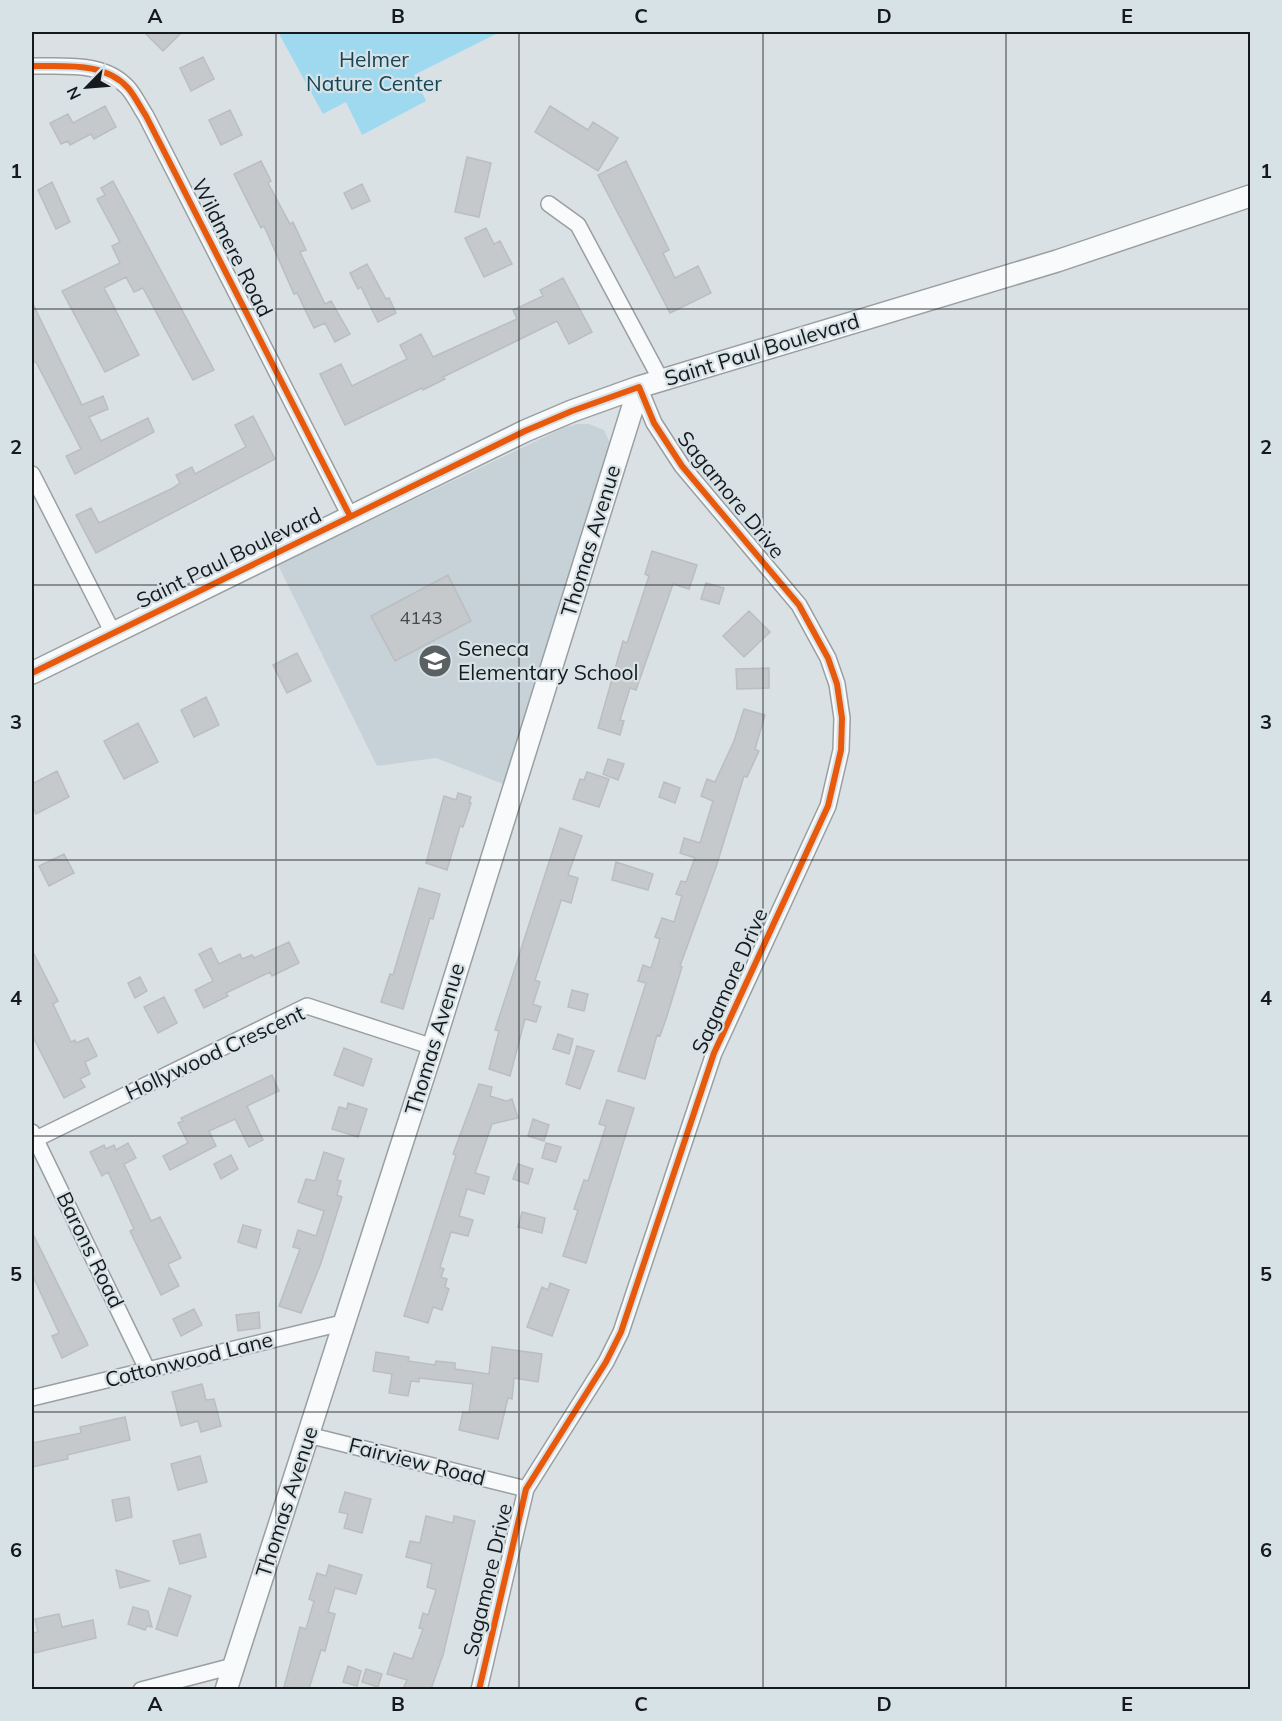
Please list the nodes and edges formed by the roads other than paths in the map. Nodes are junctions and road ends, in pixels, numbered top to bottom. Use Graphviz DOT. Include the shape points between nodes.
graph roads {
  1 [pos="32,66"];
  2 [pos="1251,196"];
  3 [pos="549,204"];
  4 [pos="660,380"];
  5 [pos="639,387"];
  6 [pos="32,474"];
  7 [pos="350,516"];
  8 [pos="113,633"];
  9 [pos="32,674"];
  10 [pos="433,1047"];
  11 [pos="34,1134"];
  12 [pos="346,1322"];
  13 [pos="147,1369"];
  14 [pos="32,1398"];
  15 [pos="308,1435"];
  16 [pos="526,1489"];
  17 [pos="233,1666"];
  18 [pos="141,1689"];
  19 [pos="226,1689"];
  20 [pos="479,1689"];
  1 -- 7 [label="street, Wildmere Road" via="106,72 128,88 146,116"];
  2 -- 4 [label="main road, Saint Paul Boulevard" via="1057,261"];
  3 -- 4 [label="street" via="578,225"];
  4 -- 5 [label="main road, Saint Paul Boulevard"];
  5 -- 7 [label="main road, Saint Paul Boulevard" via="525,431"];
  5 -- 10 [label="main road, Thomas Avenue"];
  5 -- 16 [label="street, Sagamore Drive" via="654,423 682,466 784,584 814,628 837,684 841,750 822,822 714,1053 621,1332"];
  6 -- 8 [label="street"];
  7 -- 8 [label="main road, Saint Paul Boulevard"];
  8 -- 9 [label="main road, Saint Paul Boulevard"];
  10 -- 11 [label="street, Hollywood Crescent" via="308,1006"];
  10 -- 12 [label="main road, Thomas Avenue"];
  11 -- 13 [label="street, Barons Road"];
  12 -- 13 [label="street, Cottonwood Lane"];
  12 -- 15 [label="main road, Thomas Avenue"];
  13 -- 14 [label="street, Cottonwood Lane"];
  15 -- 16 [label="street, Fairview Road"];
  15 -- 17 [label="main road, Thomas Avenue"];
  16 -- 20 [label="street, Sagamore Drive"];
  17 -- 18 [label="street"];
  17 -- 19 [label="main road, Thomas Avenue"];
}
